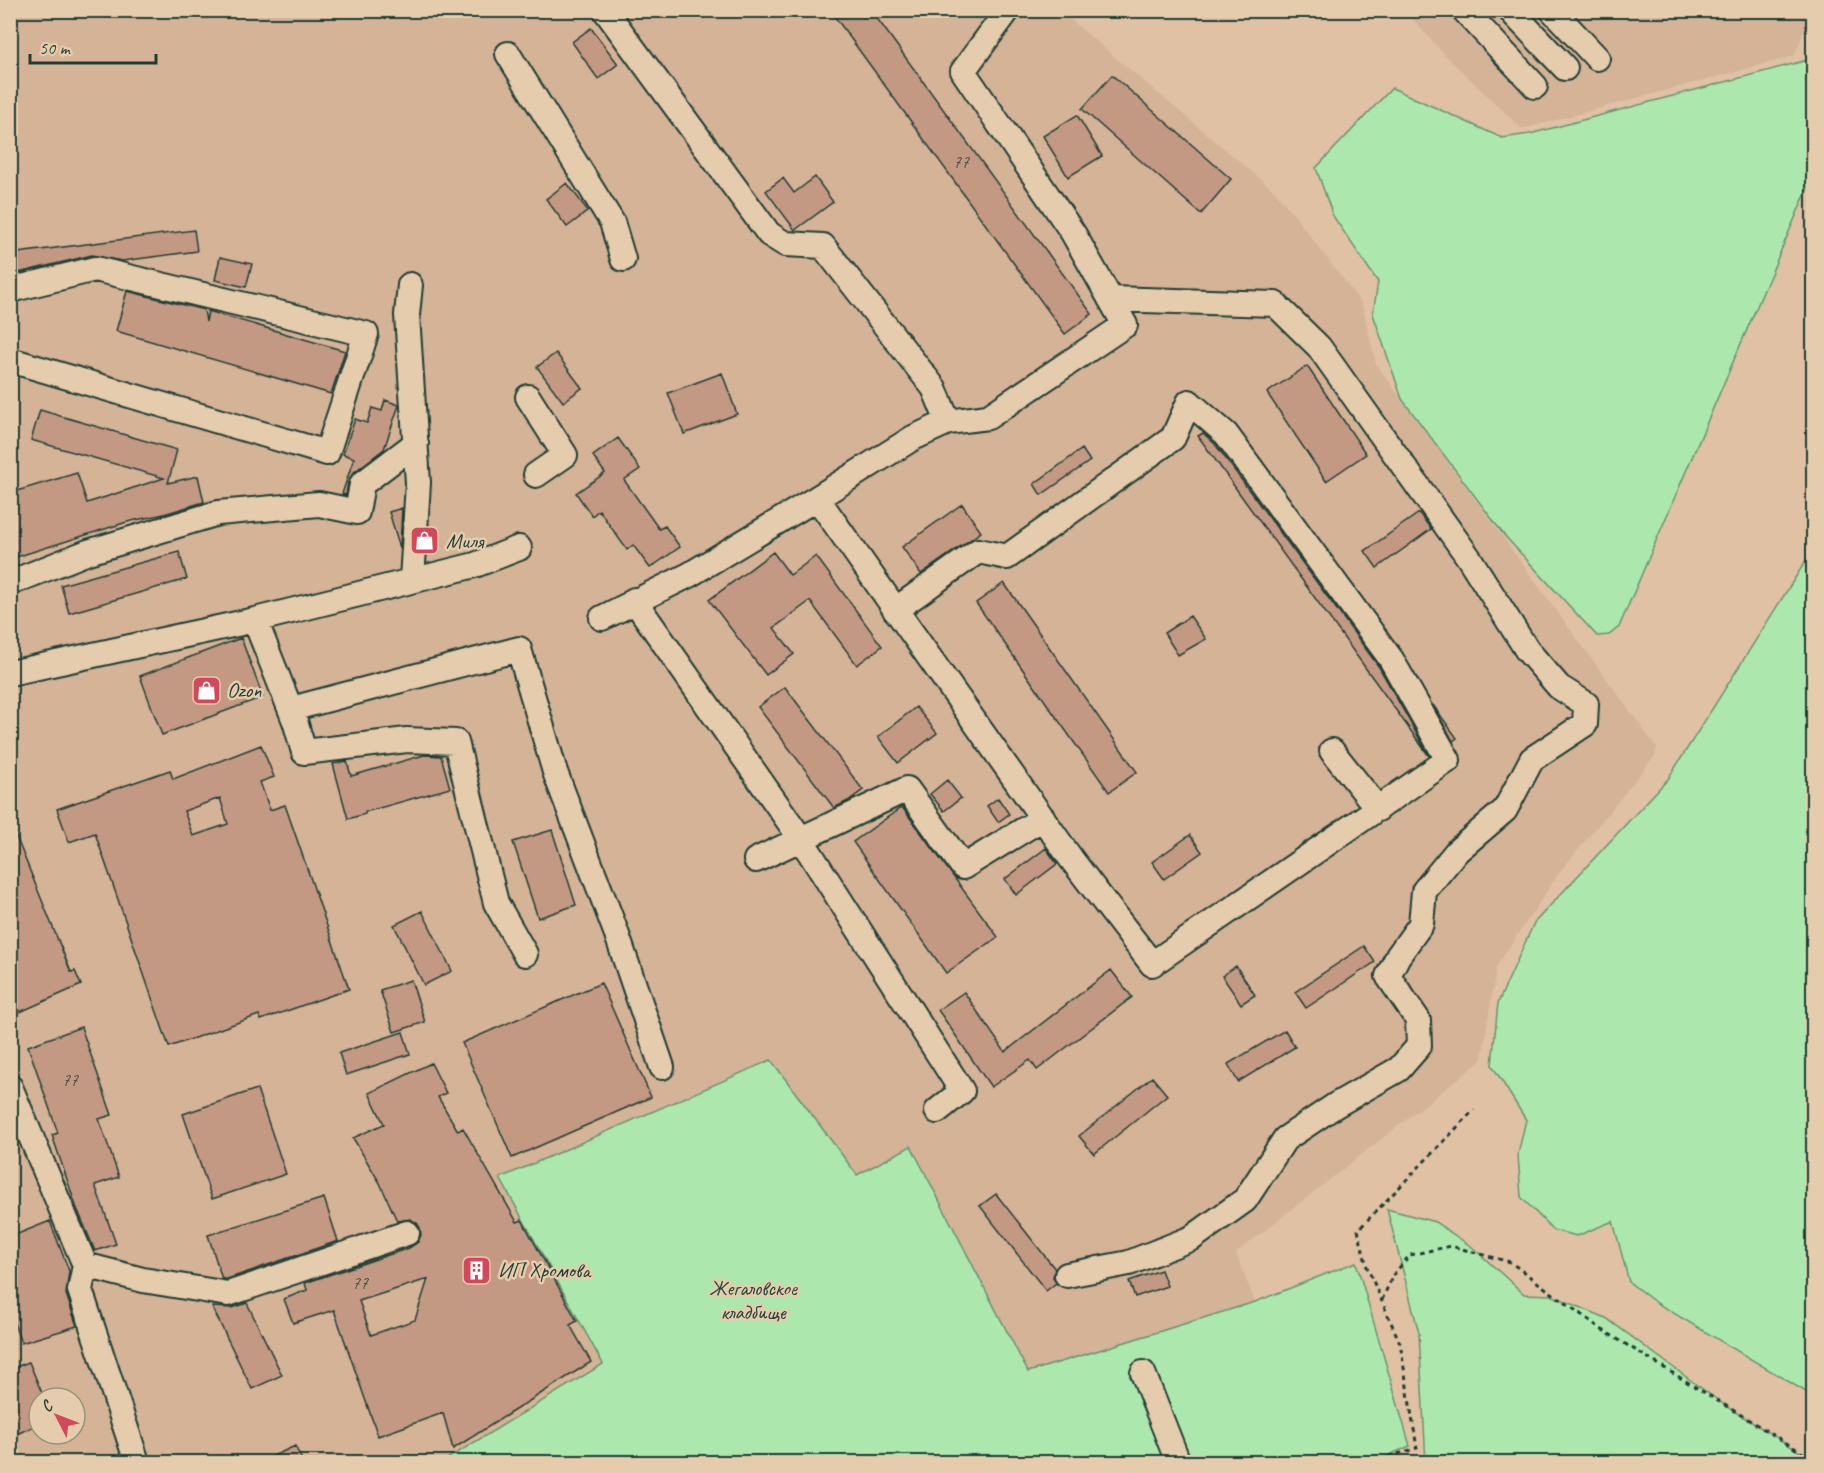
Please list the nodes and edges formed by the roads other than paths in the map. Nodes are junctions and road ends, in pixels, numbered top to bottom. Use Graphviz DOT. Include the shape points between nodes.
graph roads {
  1 [pos="605,10"];
  2 [pos="1008,10"];
  3 [pos="1464,10"];
  4 [pos="1510,10"];
  5 [pos="1552,10"];
  6 [pos="508,54"];
  7 [pos="1597,58"];
  8 [pos="1565,68"];
  9 [pos="1535,86"];
  10 [pos="623,259"];
  11 [pos="410,285"];
  12 [pos="10,290"];
  13 [pos="1110,299"];
  14 [pos="10,360"];
  15 [pos="528,397"];
  16 [pos="948,422"];
  17 [pos="416,443"];
  18 [pos="536,475"];
  19 [pos="818,498"];
  20 [pos="519,548"];
  21 [pos="412,580"];
  22 [pos="10,583"];
  23 [pos="634,600"];
  24 [pos="895,610"];
  25 [pos="602,618"];
  26 [pos="255,620"];
  27 [pos="10,673"];
  28 [pos="291,709"];
  29 [pos="1332,751"];
  30 [pos="1378,809"];
  31 [pos="1043,818"];
  32 [pos="801,839"];
  33 [pos="756,860"];
  34 [pos="525,954"];
  35 [pos="662,1068"];
  36 [pos="10,1087"];
  37 [pos="937,1111"];
  38 [pos="407,1233"];
  39 [pos="85,1265"];
  40 [pos="1067,1275"];
  41 [pos="1143,1373"];
  42 [pos="137,1462"];
  43 [pos="1178,1462"];
  1 -- 16 [label="street" via="769,234 785,244 823,246 934,388"];
  2 -- 13 [label="street" via="963,72 1073,233"];
  3 -- 9 [label="street"];
  4 -- 8 [label="street"];
  5 -- 7 [label="street"];
  6 -- 10 [label="street" via="612,222"];
  11 -- 17 [label="street" via="408,315"];
  12 -- 14 [label="street" via="95,269 366,334 327,453"];
  13 -- 16 [label="street" via="1125,325 987,417"];
  13 -- 40 [label="street" via="1275,304 1319,347 1469,558 1527,650 1559,687 1586,704 1586,714 1585,724 1532,759 1505,810 1457,851 1424,891 1421,924 1388,976 1418,1020 1419,1046 1400,1069 1285,1139 1245,1200 1192,1238 1129,1263"];
  15 -- 18 [label="street" via="565,455"];
  16 -- 19 [label="street" via="913,438"];
  17 -- 21 [label="street" via="418,483"];
  17 -- 22 [label="street" via="362,484 357,512 319,504 218,513 88,552"];
  19 -- 23 [label="street" via="689,574"];
  19 -- 24 [label="street"];
  20 -- 21 [label="street" via="475,565"];
  21 -- 26 [label="street"];
  23 -- 25 [label="street"];
  23 -- 32 [label="street"];
  24 -- 30 [label="street" via="978,551 1007,557 1173,438 1189,402 1226,435 1390,659 1448,760"];
  24 -- 31 [label="street"];
  26 -- 27 [label="street"];
  26 -- 28 [label="street"];
  28 -- 34 [label="street" via="304,752 407,740 456,741 496,903"];
  28 -- 35 [label="street" via="519,648 555,772"];
  29 -- 30 [label="street"];
  30 -- 31 [label="street" via="1152,964"];
  31 -- 32 [label="street" via="963,867 907,789"];
  32 -- 33 [label="street"];
  32 -- 37 [label="street" via="962,1091"];
  36 -- 39 [label="street"];
  38 -- 39 [label="street" via="228,1294 143,1280"];
  39 -- 42 [label="street" via="80,1290"];
  41 -- 43 [label="street"];
}
